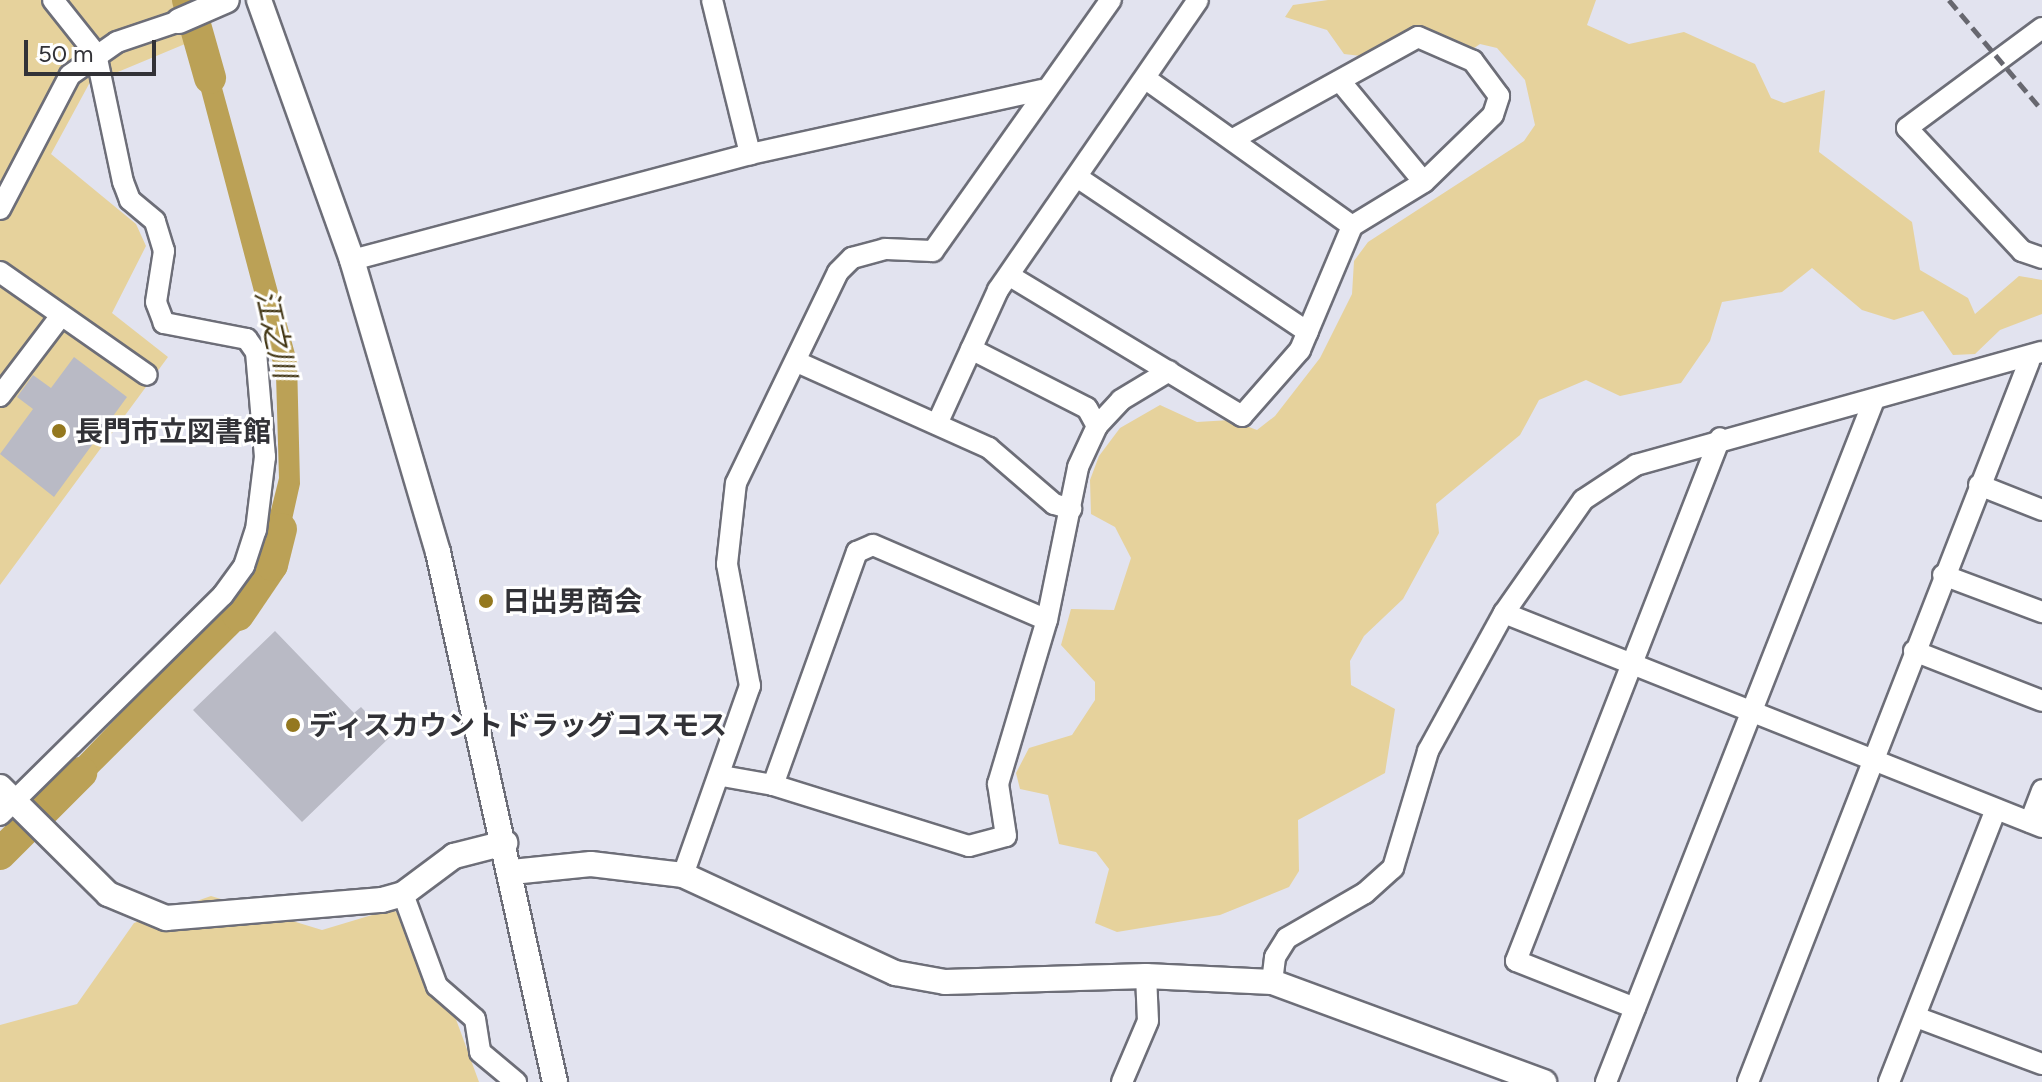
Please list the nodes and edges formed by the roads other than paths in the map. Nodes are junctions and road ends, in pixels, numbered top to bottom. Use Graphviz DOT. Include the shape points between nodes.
graph roads {
  1 [pos="53,0"];
  2 [pos="259,0"];
  3 [pos="712,0"];
  4 [pos="1111,0"];
  5 [pos="1198,0"];
  6 [pos="217,6"];
  7 [pos="179,21"];
  8 [pos="2042,28"];
  9 [pos="96,54"];
  10 [pos="1146,79"];
  11 [pos="1340,81"];
  12 [pos="1042,90"];
  13 [pos="1233,139"];
  14 [pos="750,154"];
  15 [pos="1077,177"];
  16 [pos="1424,182"];
  17 [pos="0,209"];
  18 [pos="1352,226"];
  19 [pos="2042,258"];
  20 [pos="352,260"];
  21 [pos="0,272"];
  22 [pos="1010,276"];
  23 [pos="54,304"];
  24 [pos="1308,332"];
  25 [pos="971,349"];
  26 [pos="2035,357"];
  27 [pos="797,362"];
  28 [pos="1169,371"];
  29 [pos="147,375"];
  30 [pos="0,396"];
  31 [pos="1874,400"];
  32 [pos="937,424"];
  33 [pos="1097,426"];
  34 [pos="1720,438"];
  35 [pos="1979,485"];
  36 [pos="1071,509"];
  37 [pos="2042,510"];
  38 [pos="1943,575"];
  39 [pos="2042,612"];
  40 [pos="1504,613"];
  41 [pos="1047,620"];
  42 [pos="1914,651"];
  43 [pos="1632,665"];
  44 [pos="2042,701"];
  45 [pos="1754,712"];
  46 [pos="1874,759"];
  47 [pos="722,776"];
  48 [pos="773,785"];
  49 [pos="2042,790"];
  50 [pos="5,801"];
  51 [pos="1995,811"];
  52 [pos="2036,825"];
  53 [pos="505,843"];
  54 [pos="512,872"];
  55 [pos="683,875"];
  56 [pos="403,894"];
  57 [pos="1146,976"];
  58 [pos="1272,982"];
  59 [pos="1635,1008"];
  60 [pos="1916,1017"];
  61 [pos="2042,1064"];
  62 [pos="516,1082"];
  63 [pos="555,1082"];
  64 [pos="1122,1082"];
  65 [pos="1544,1082"];
  66 [pos="1606,1082"];
  67 [pos="1748,1082"];
  68 [pos="1889,1082"];
  1 -- 9 [label="street"];
  2 -- 20 [label="street"];
  3 -- 14 [label="street"];
  4 -- 12 [label="street"];
  5 -- 10 [label="street"];
  6 -- 7 [label="street"];
  7 -- 9 [label="street"];
  8 -- 19 [label="street" via="1907,128 2022,251"];
  9 -- 17 [label="street" via="70,75"];
  9 -- 50 [label="street" via="123,182 130,200 155,221 164,251 156,302 164,323 247,339 256,352 264,408 262,496 244,566 223,595"];
  10 -- 13 [label="street"];
  10 -- 15 [label="street"];
  11 -- 13 [label="street"];
  11 -- 16 [label="street"];
  11 -- 16 [label="street" via="1418,37 1473,61 1499,96 1493,115"];
  12 -- 14 [label="street"];
  12 -- 27 [label="street" via="933,251 893,248 845,263"];
  13 -- 18 [label="street"];
  14 -- 20 [label="street"];
  15 -- 22 [label="street"];
  15 -- 24 [label="street"];
  16 -- 18 [label="street"];
  18 -- 24 [label="street"];
  20 -- 53 [label="street" via="438,552"];
  21 -- 23 [label="street"];
  22 -- 25 [label="street"];
  22 -- 28 [label="street"];
  23 -- 29 [label="street"];
  23 -- 30 [label="street"];
  24 -- 28 [label="street" via="1242,416"];
  25 -- 32 [label="street"];
  25 -- 33 [label="street" via="1087,408"];
  26 -- 31 [label="street"];
  26 -- 35 [label="street"];
  27 -- 32 [label="street"];
  27 -- 47 [label="street" via="736,483 727,564 750,686"];
  28 -- 33 [label="street" via="1121,400"];
  31 -- 34 [label="street"];
  31 -- 45 [label="street"];
  32 -- 36 [label="street" via="989,448 1054,504"];
  33 -- 36 [label="street" via="1078,467"];
  34 -- 40 [label="street" via="1636,465 1583,500"];
  34 -- 43 [label="street"];
  35 -- 37 [label="street"];
  35 -- 38 [label="street"];
  36 -- 41 [label="street"];
  38 -- 39 [label="street"];
  38 -- 42 [label="street"];
  40 -- 43 [label="street"];
  40 -- 58 [label="street" via="1428,751 1393,868 1365,893 1287,938"];
  41 -- 48 [label="street" via="873,545 857,552"];
  41 -- 48 [label="street" via="998,784 1006,836 999,842 969,846"];
  42 -- 44 [label="street"];
  42 -- 46 [label="street"];
  43 -- 45 [label="street"];
  43 -- 59 [label="street" via="1516,961"];
  45 -- 46 [label="street"];
  45 -- 59 [label="street"];
  46 -- 51 [label="street"];
  46 -- 67 [label="street"];
  47 -- 48 [label="street"];
  47 -- 55 [label="street"];
  49 -- 52 [label="street"];
  50 -- 56 [label="street" via="108,894 166,918"];
  51 -- 52 [label="street"];
  51 -- 60 [label="street"];
  53 -- 54 [label="street"];
  53 -- 56 [label="street" via="454,856"];
  54 -- 55 [label="street" via="591,864"];
  54 -- 63 [label="street"];
  55 -- 57 [label="street" via="895,973 960,983"];
  56 -- 62 [label="street" via="437,986 475,1019 480,1052"];
  57 -- 58 [label="street"];
  57 -- 64 [label="street" via="1148,1021"];
  58 -- 65 [label="street"];
  59 -- 66 [label="street"];
  60 -- 61 [label="street"];
  60 -- 68 [label="street"];
}
